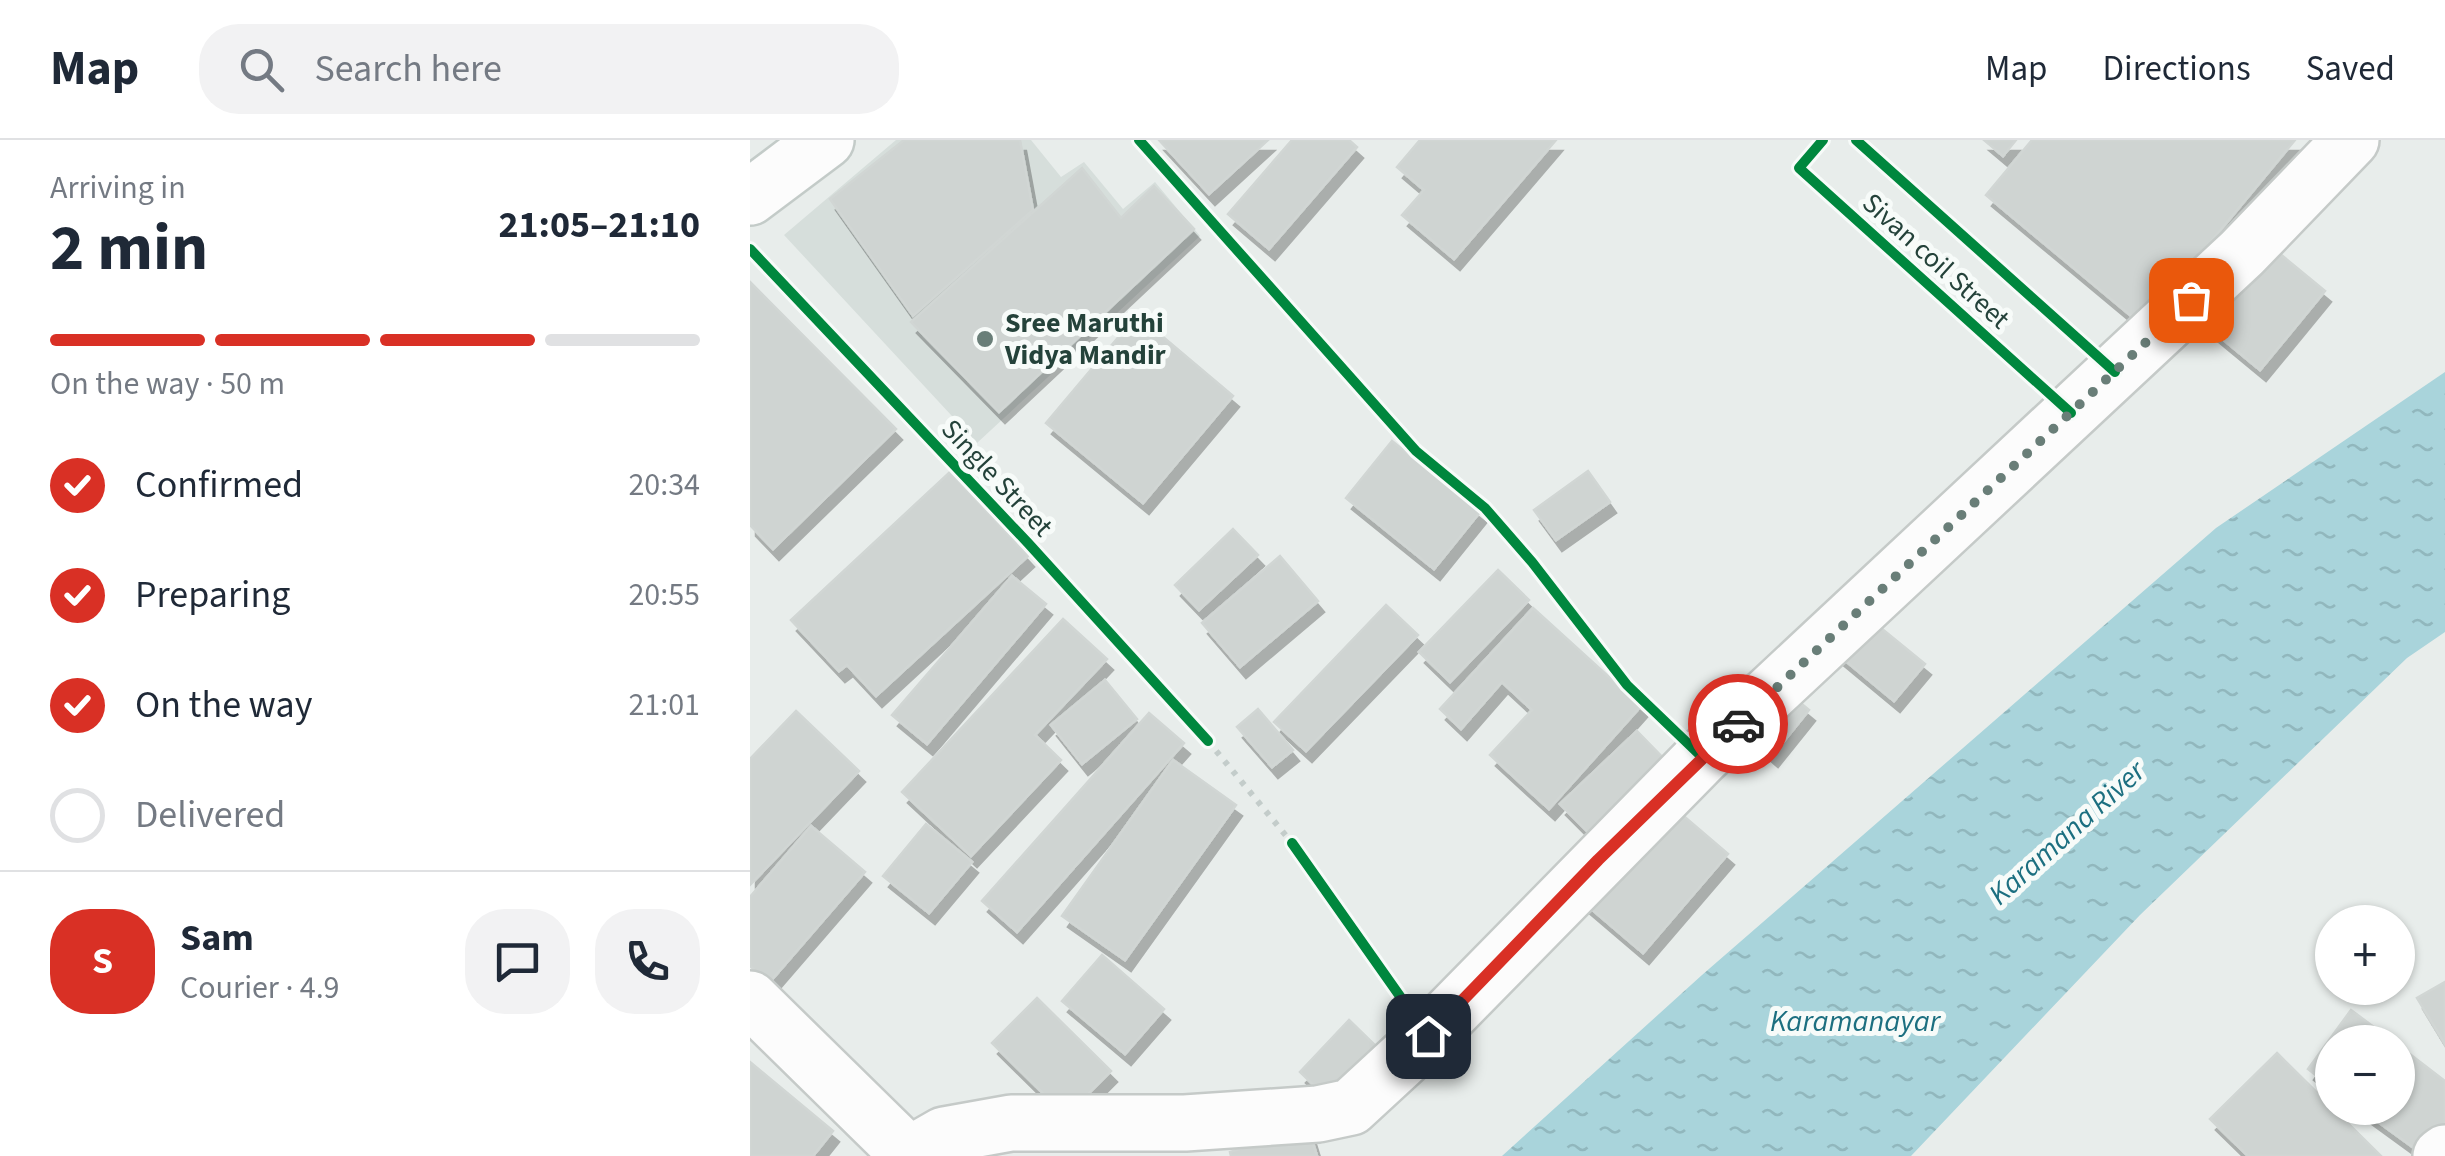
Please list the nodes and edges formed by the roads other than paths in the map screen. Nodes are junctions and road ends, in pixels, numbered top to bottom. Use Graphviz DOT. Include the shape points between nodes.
graph roads {
  1 [pos="2351,140"];
  2 [pos="810,144"];
  3 [pos="750,197"];
  4 [pos="750,999"];
  5 [pos="909,1156"];
  1 -- 5 [label="street" via="2242,253 1702,757 1352,1107 1186,1123 1010,1123 944,1135"];
  2 -- 3 [label="street"];
  4 -- 5 [label="street"];
}
